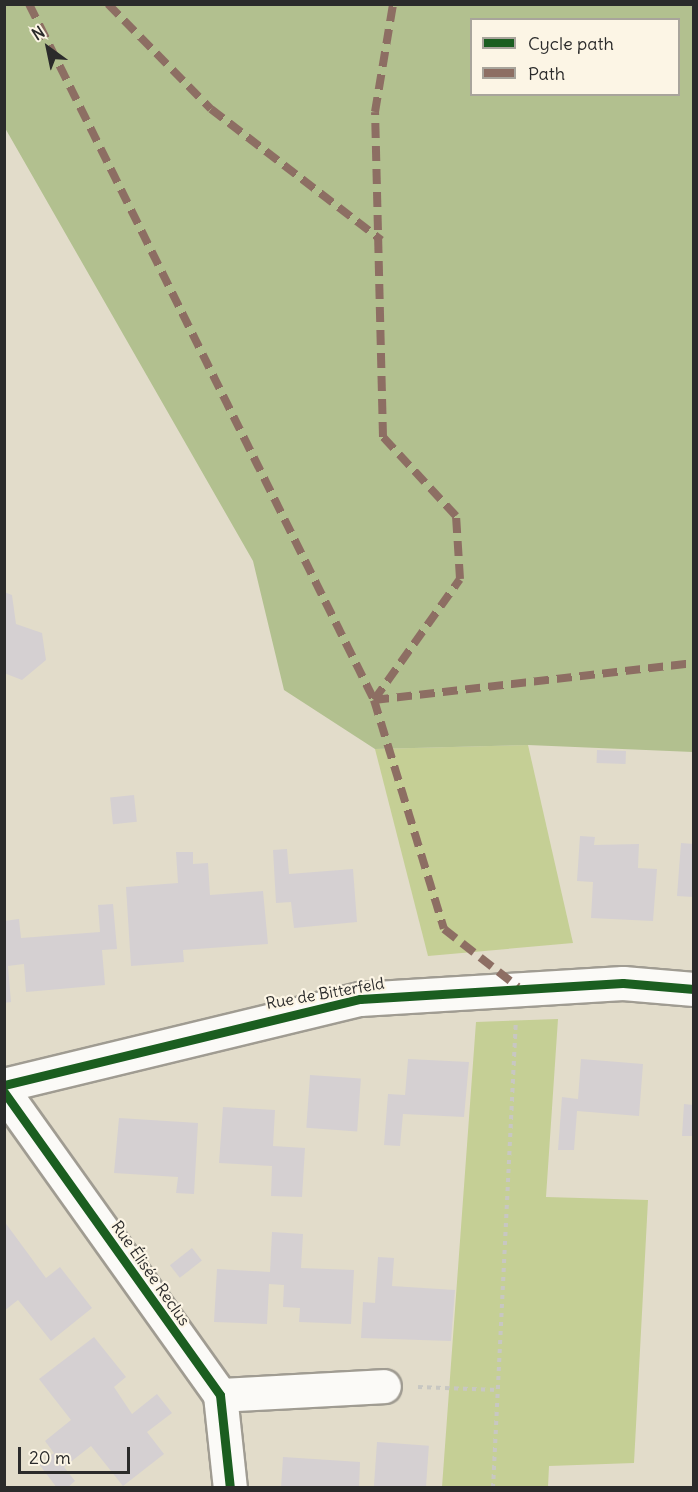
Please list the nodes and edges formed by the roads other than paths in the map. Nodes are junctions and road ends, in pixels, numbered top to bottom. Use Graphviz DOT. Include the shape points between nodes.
graph roads {
  1 [pos="693,989"];
  2 [pos="4,1085"];
  3 [pos="4,1092"];
  4 [pos="384,1386"];
  5 [pos="220,1395"];
  6 [pos="230,1488"];
  1 -- 2 [label="street, Rue de Bitterfeld" via="623,983 360,999"];
  3 -- 5 [label="street, Rue Élisée Reclus"];
  4 -- 5 [label="street"];
  5 -- 6 [label="street, Rue Élisée Reclus"];
}
